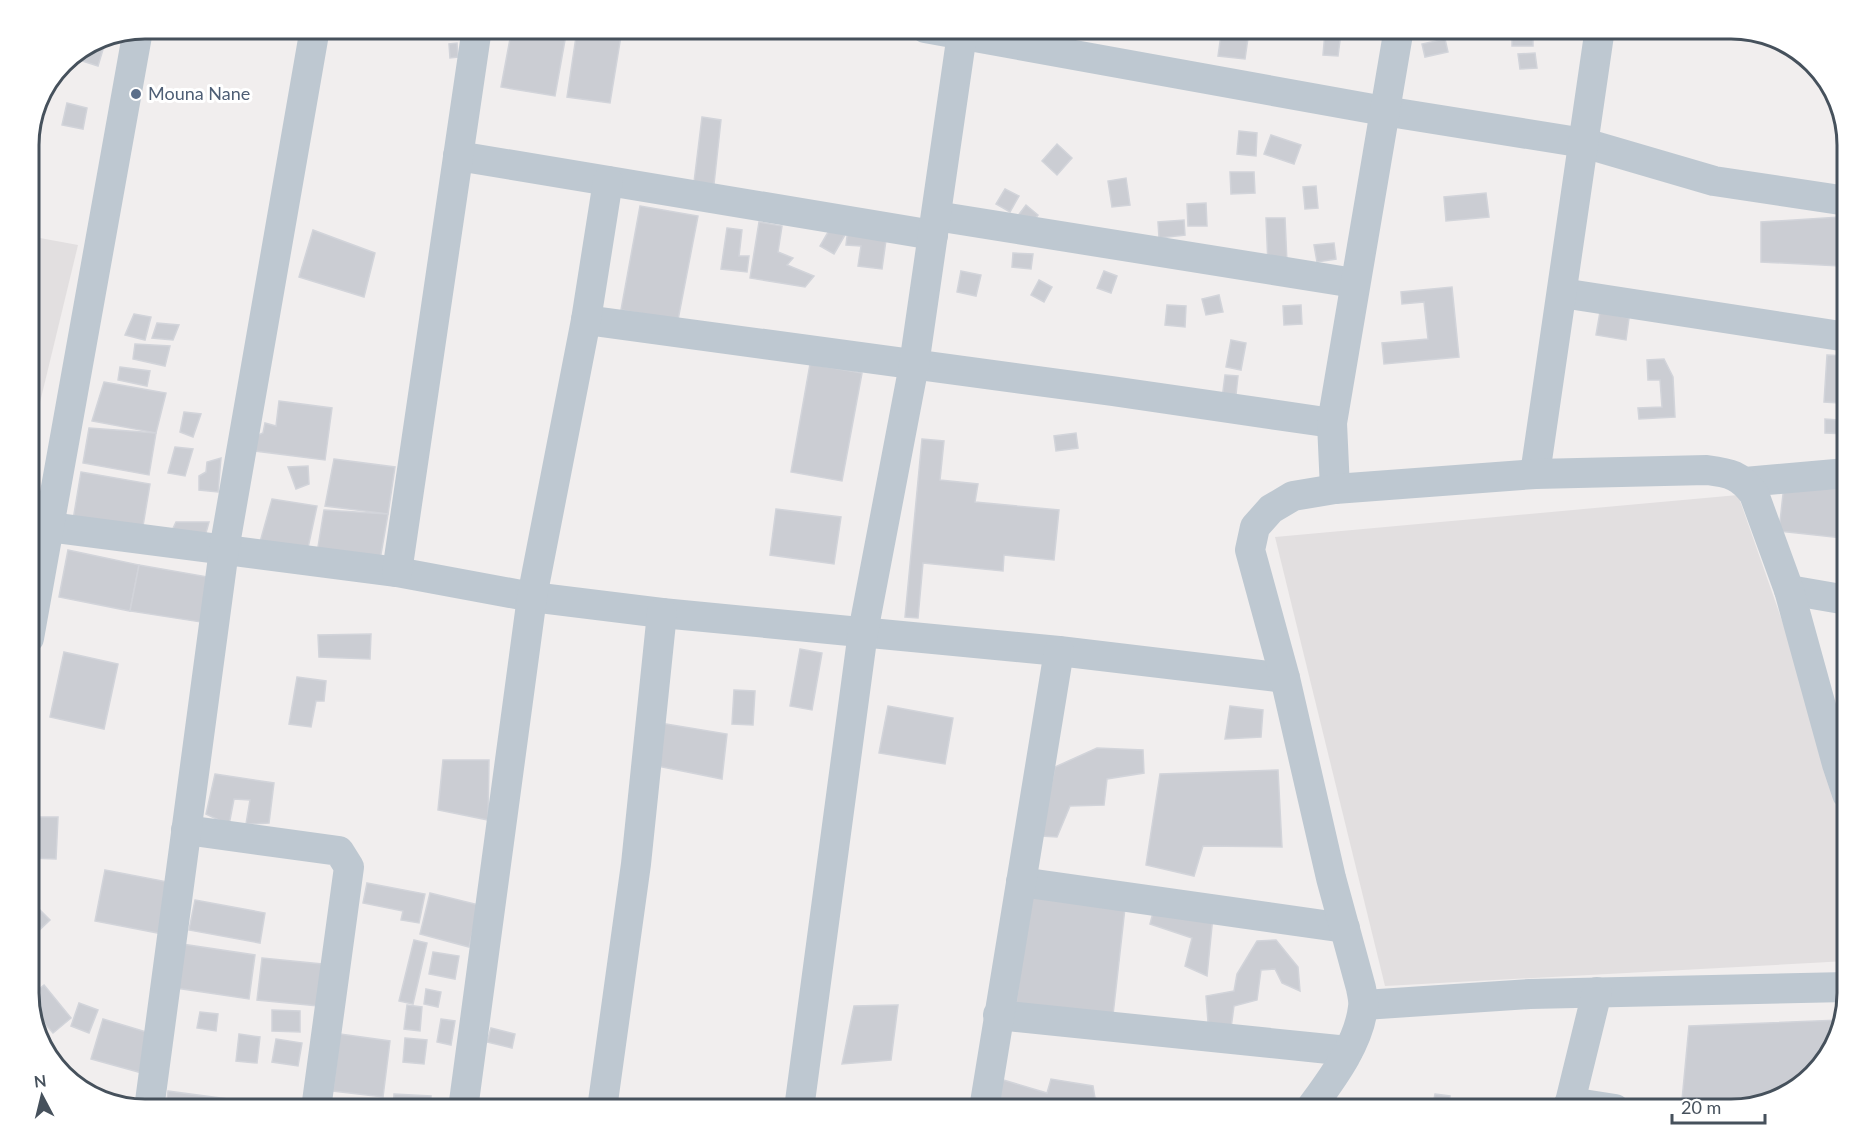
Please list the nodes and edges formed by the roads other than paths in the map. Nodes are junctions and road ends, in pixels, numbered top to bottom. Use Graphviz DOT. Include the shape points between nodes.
graph roads {
  1 [pos="313,39"];
  2 [pos="475,39"];
  3 [pos="961,39"];
  4 [pos="989,39"];
  5 [pos="1397,39"];
  6 [pos="1598,39"];
  7 [pos="136,40"];
  8 [pos="1384,111"];
  9 [pos="1584,142"];
  10 [pos="458,156"];
  11 [pos="608,181"];
  12 [pos="1837,199"];
  13 [pos="934,226"];
  14 [pos="1354,283"];
  15 [pos="1562,293"];
  16 [pos="586,320"];
  17 [pos="1837,335"];
  18 [pos="914,365"];
  19 [pos="1332,423"];
  20 [pos="1535,474"];
  21 [pos="1837,474"];
  22 [pos="1745,482"];
  23 [pos="1335,489"];
  24 [pos="49,527"];
  25 [pos="224,550"];
  26 [pos="398,572"];
  27 [pos="39,581"];
  28 [pos="1789,590"];
  29 [pos="532,597"];
  30 [pos="1837,597"];
  31 [pos="662,613"];
  32 [pos="863,632"];
  33 [pos="1059,651"];
  34 [pos="1285,678"];
  35 [pos="1837,764"];
  36 [pos="186,830"];
  37 [pos="1021,882"];
  38 [pos="1345,928"];
  39 [pos="1837,987"];
  40 [pos="1597,992"];
  41 [pos="1364,1005"];
  42 [pos="998,1015"];
  43 [pos="1348,1051"];
  44 [pos="150,1099"];
  45 [pos="317,1099"];
  46 [pos="464,1099"];
  47 [pos="604,1099"];
  48 [pos="800,1099"];
  49 [pos="986,1099"];
  50 [pos="1317,1099"];
  51 [pos="1570,1099"];
  1 -- 25 [label="street"];
  2 -- 10 [label="street"];
  3 -- 13 [label="street"];
  4 -- 8 [label="street"];
  5 -- 8 [label="street"];
  6 -- 9 [label="street"];
  7 -- 24 [label="street"];
  8 -- 9 [label="street"];
  8 -- 14 [label="street"];
  9 -- 12 [label="street" via="1714,181"];
  9 -- 15 [label="street"];
  10 -- 11 [label="street"];
  10 -- 26 [label="street"];
  11 -- 13 [label="street"];
  11 -- 16 [label="street"];
  13 -- 14 [label="street"];
  13 -- 18 [label="street"];
  14 -- 19 [label="street"];
  15 -- 17 [label="street"];
  15 -- 20 [label="street"];
  16 -- 18 [label="street"];
  16 -- 29 [label="street"];
  18 -- 19 [label="street"];
  18 -- 32 [label="street"];
  19 -- 23 [label="street"];
  20 -- 22 [label="street" via="1707,470 1731,474"];
  20 -- 23 [label="street"];
  21 -- 22 [label="street"];
  22 -- 28 [label="street" via="1754,494"];
  23 -- 34 [label="street" via="1293,496 1270,509 1255,527 1250,550"];
  24 -- 25 [label="street"];
  24 -- 27 [label="street"];
  25 -- 26 [label="street"];
  25 -- 36 [label="street"];
  26 -- 29 [label="street"];
  28 -- 30 [label="street"];
  28 -- 35 [label="street"];
  29 -- 31 [label="street"];
  29 -- 46 [label="street"];
  31 -- 32 [label="street"];
  31 -- 47 [label="street" via="636,864"];
  32 -- 33 [label="street"];
  32 -- 48 [label="street"];
  33 -- 34 [label="street"];
  33 -- 37 [label="street"];
  34 -- 38 [label="street"];
  36 -- 44 [label="street"];
  36 -- 45 [label="street" via="339,851 349,867"];
  37 -- 38 [label="street"];
  37 -- 42 [label="street"];
  38 -- 41 [label="street"];
  39 -- 40 [label="street"];
  40 -- 41 [label="street"];
  40 -- 51 [label="street"];
  41 -- 43 [label="street"];
  42 -- 43 [label="street"];
  42 -- 49 [label="street"];
  43 -- 50 [label="street"];
}
